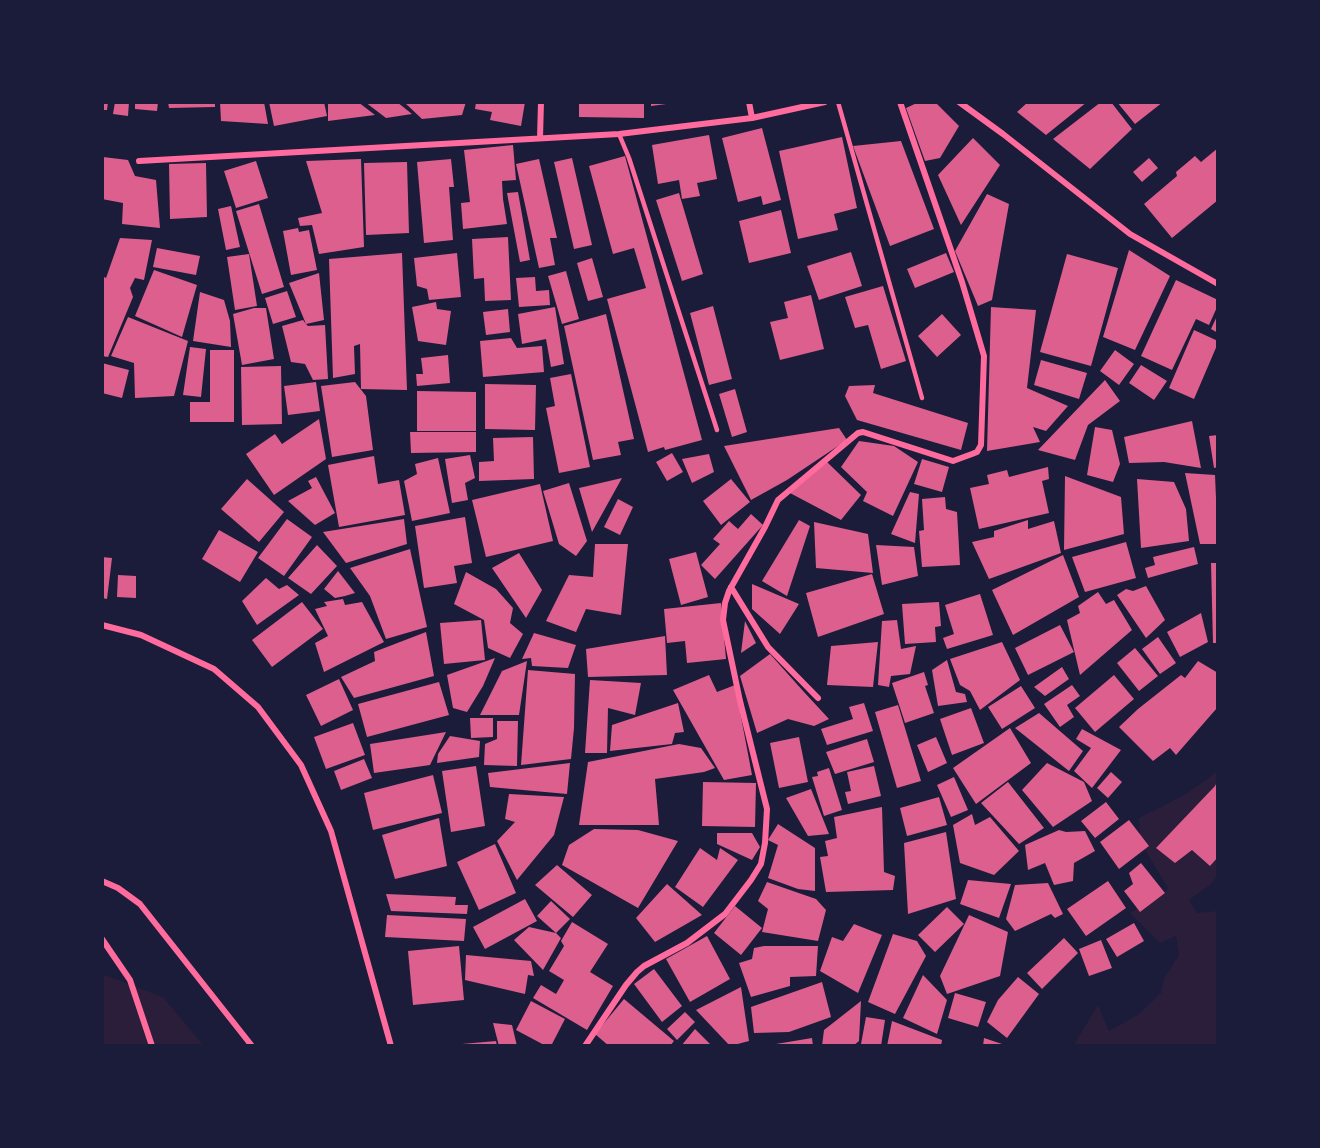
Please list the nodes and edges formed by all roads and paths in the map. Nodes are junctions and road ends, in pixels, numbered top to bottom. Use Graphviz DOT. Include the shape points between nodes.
graph roads {
  1 [pos="542,102"];
  2 [pos="748,102"];
  3 [pos="825,102"];
  4 [pos="838,102"];
  5 [pos="900,102"];
  6 [pos="959,102"];
  7 [pos="752,118"];
  8 [pos="620,134"];
  9 [pos="540,138"];
  10 [pos="139,161"];
  11 [pos="1218,284"];
  12 [pos="922,398"];
  13 [pos="717,430"];
  14 [pos="731,587"];
  15 [pos="102,625"];
  16 [pos="818,698"];
  17 [pos="102,881"];
  18 [pos="102,939"];
  19 [pos="152,1046"];
  20 [pos="252,1046"];
  21 [pos="391,1046"];
  22 [pos="585,1046"];
  1 -- 9 [label="street"];
  2 -- 7 [label="street"];
  3 -- 7 [label="street"];
  4 -- 12 [label="lane"];
  5 -- 14 [label="street" via="984,356 981,445 977,452 952,461 858,433 778,500"];
  6 -- 11 [label="street" via="1130,234"];
  7 -- 8 [label="street"];
  8 -- 9 [label="street"];
  8 -- 13 [label="lane"];
  9 -- 10 [label="street"];
  14 -- 16 [label="street" via="768,647"];
  14 -- 22 [label="street" via="723,620 767,809 761,864 725,914 687,943 637,972"];
  15 -- 21 [label="street" via="141,635 214,669 258,707 301,765 332,831"];
  17 -- 20 [label="street" via="140,904"];
  18 -- 19 [label="street" via="130,980"];
}
